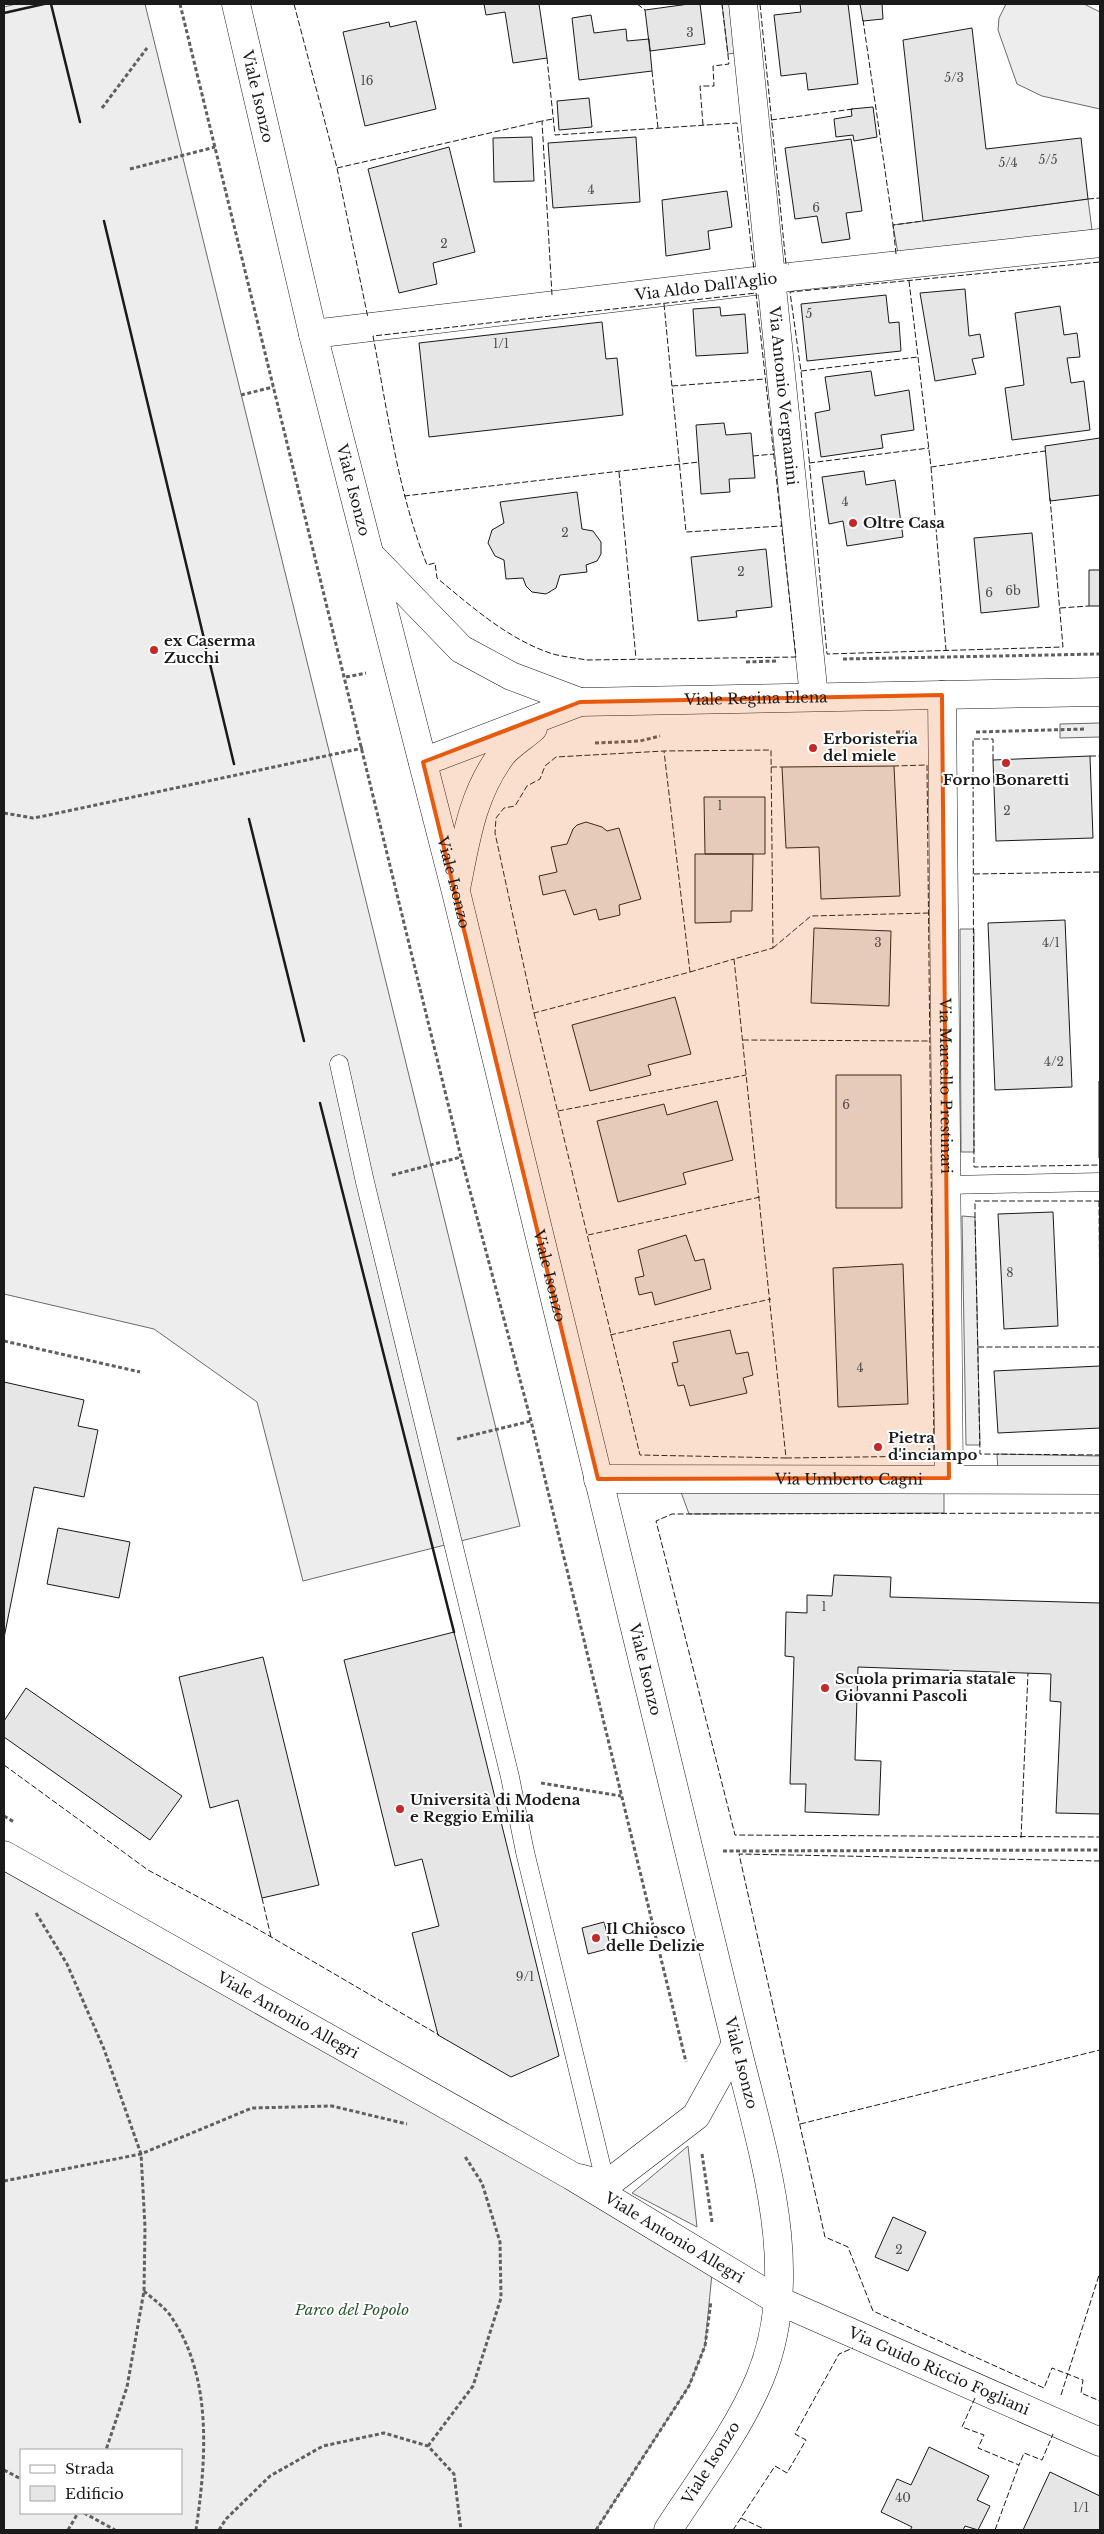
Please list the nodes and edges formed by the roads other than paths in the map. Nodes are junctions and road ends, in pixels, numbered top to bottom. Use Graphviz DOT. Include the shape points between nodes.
graph roads {
  1 [pos="236,4"];
  2 [pos="742,4"];
  3 [pos="1100,243"];
  4 [pos="771,279"];
  5 [pos="313,334"];
  6 [pos="372,557"];
  7 [pos="1100,692"];
  8 [pos="942,695"];
  9 [pos="814,697"];
  10 [pos="580,702"];
  11 [pos="423,762"];
  12 [pos="456,892"];
  13 [pos="339,1064"];
  14 [pos="1100,1182"];
  15 [pos="946,1185"];
  16 [pos="949,1478"];
  17 [pos="598,1479"];
  18 [pos="1100,1480"];
  19 [pos="4,1855"];
  20 [pos="736,2044"];
  21 [pos="572,2176"];
  22 [pos="606,2185"];
  23 [pos="777,2300"];
  24 [pos="1100,2442"];
  25 [pos="668,2530"];
  1 -- 5 [label="street, Viale Isonzo"];
  2 -- 4 [label="street, Via Antonio Vergnanini"];
  3 -- 4 [label="street, Via Aldo Dall'Aglio"];
  4 -- 5 [label="street, Via Aldo Dall'Aglio"];
  4 -- 9 [label="street, Via Antonio Vergnanini"];
  5 -- 6 [label="street, Viale Isonzo"];
  6 -- 10 [label="street" via="461,649 511,676"];
  6 -- 11 [label="street, Viale Isonzo"];
  7 -- 8 [label="street, Viale Regina Elena"];
  8 -- 9 [label="street, Viale Regina Elena"];
  8 -- 15 [label="street, Via Marcello Prestinari"];
  9 -- 10 [label="street, Viale Regina Elena"];
  10 -- 11 [label="street, Viale Regina Elena"];
  10 -- 12 [label="street" via="532,729 504,752 480,790 468,830"];
  11 -- 12 [label="street, Viale Isonzo"];
  12 -- 17 [label="street, Viale Isonzo"];
  13 -- 22 [label="lane"];
  14 -- 15 [label="lane"];
  15 -- 16 [label="street, Via Marcello Prestinari"];
  16 -- 17 [label="street, Via Umberto Cagni"];
  16 -- 18 [label="street, Via Umberto Cagni"];
  17 -- 20 [label="street, Viale Isonzo"];
  19 -- 21 [label="street, Viale Antonio Allegri"];
  20 -- 22 [label="street, Viale Antonio Allegri" via="696,2116"];
  20 -- 23 [label="street, Viale Isonzo" via="778,2232"];
  21 -- 22 [label="street, Viale Antonio Allegri"];
  21 -- 23 [label="street, Viale Antonio Allegri"];
  23 -- 24 [label="street, Via Guido Riccio Fogliani"];
  23 -- 25 [label="street, Viale Isonzo" via="773,2334 760,2378 738,2420"];
}
